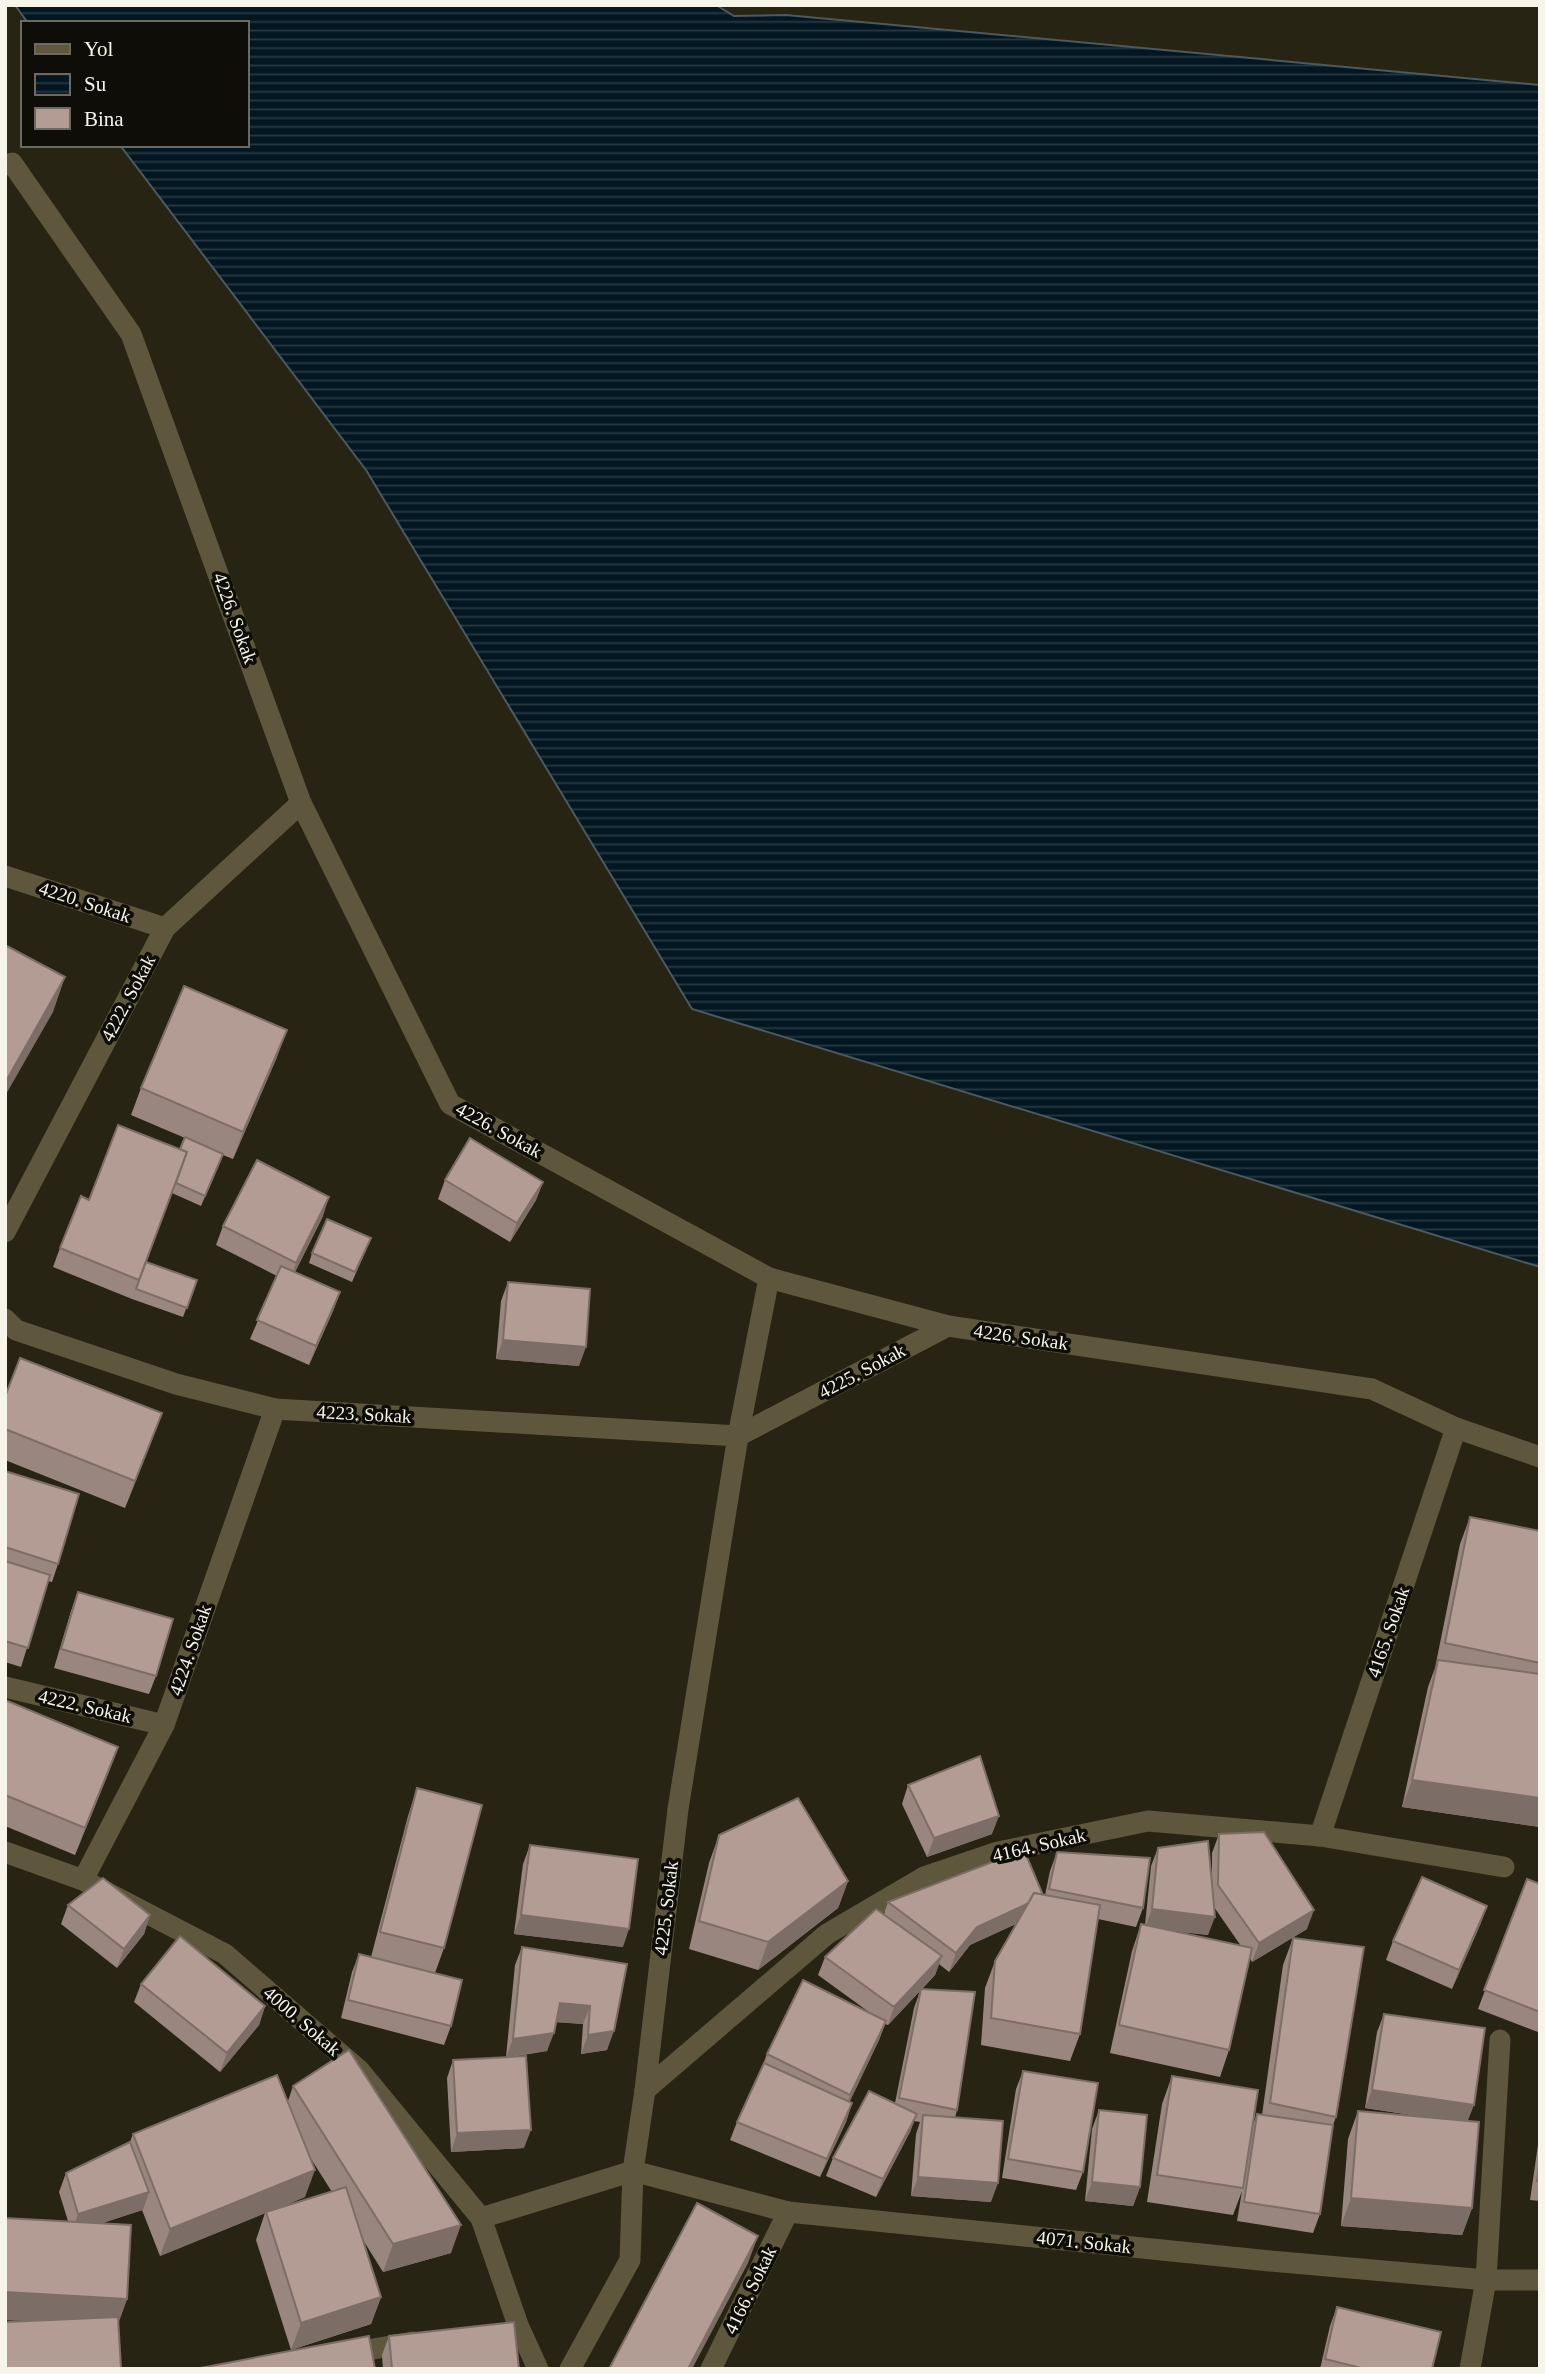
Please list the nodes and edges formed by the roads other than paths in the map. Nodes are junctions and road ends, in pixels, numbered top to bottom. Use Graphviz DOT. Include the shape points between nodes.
graph roads {
  1 [pos="9,164"];
  2 [pos="301,803"];
  3 [pos="5,876"];
  4 [pos="165,928"];
  5 [pos="5,1232"];
  6 [pos="769,1278"];
  7 [pos="5,1319"];
  8 [pos="948,1326"];
  9 [pos="275,1409"];
  10 [pos="1456,1428"];
  11 [pos="738,1436"];
  12 [pos="1540,1457"];
  13 [pos="5,1687"];
  14 [pos="164,1724"];
  15 [pos="1320,1836"];
  16 [pos="5,1852"];
  17 [pos="1504,1867"];
  18 [pos="82,1880"];
  19 [pos="1500,2040"];
  20 [pos="645,2090"];
  21 [pos="633,2171"];
  22 [pos="788,2212"];
  23 [pos="481,2218"];
  24 [pos="1486,2280"];
  25 [pos="1540,2280"];
  26 [pos="435,2339"];
  27 [pos="325,2357"];
  28 [pos="538,2369"];
  29 [pos="570,2369"];
  30 [pos="711,2369"];
  31 [pos="1470,2369"];
  1 -- 2 [label="street, 4226. Sokak" via="131,334"];
  2 -- 4 [label="street, 4222. Sokak"];
  2 -- 6 [label="street, 4226. Sokak" via="450,1104"];
  3 -- 4 [label="street, 4220. Sokak"];
  4 -- 5 [label="street, 4222. Sokak"];
  6 -- 8 [label="street, 4226. Sokak"];
  6 -- 11 [label="street, 4225. Sokak"];
  7 -- 9 [label="street, 4223. Sokak" via="16,1330 176,1384"];
  8 -- 10 [label="street, 4226. Sokak" via="1372,1389"];
  8 -- 11 [label="street, 4225. Sokak"];
  9 -- 11 [label="street, 4223. Sokak"];
  9 -- 14 [label="street, 4224. Sokak"];
  10 -- 12 [label="street, 4226. Sokak"];
  10 -- 15 [label="street, 4165. Sokak"];
  11 -- 20 [label="street, 4225. Sokak" via="678,1809"];
  13 -- 14 [label="street, 4222. Sokak"];
  14 -- 18 [label="street, 4224. Sokak"];
  15 -- 17 [label="street, 4164. Sokak"];
  15 -- 20 [label="street, 4164. Sokak" via="1147,1821 998,1852 924,1877 827,1934"];
  16 -- 18 [label="street, 4000. Sokak"];
  18 -- 23 [label="street, 4000. Sokak" via="225,1954 359,2070"];
  19 -- 24 [label="street"];
  20 -- 21 [label="street, 4225. Sokak"];
  21 -- 22 [label="street, 4071. Sokak"];
  21 -- 23 [label="street"];
  21 -- 29 [label="street, 4225. Sokak" via="630,2260"];
  22 -- 24 [label="street, 4071. Sokak"];
  22 -- 30 [label="street, 4166. Sokak"];
  23 -- 28 [label="street, 4000. Sokak" via="511,2326"];
  24 -- 25 [label="street, 4071. Sokak"];
  24 -- 31 [label="street"];
  26 -- 27 [label="street"];
}
